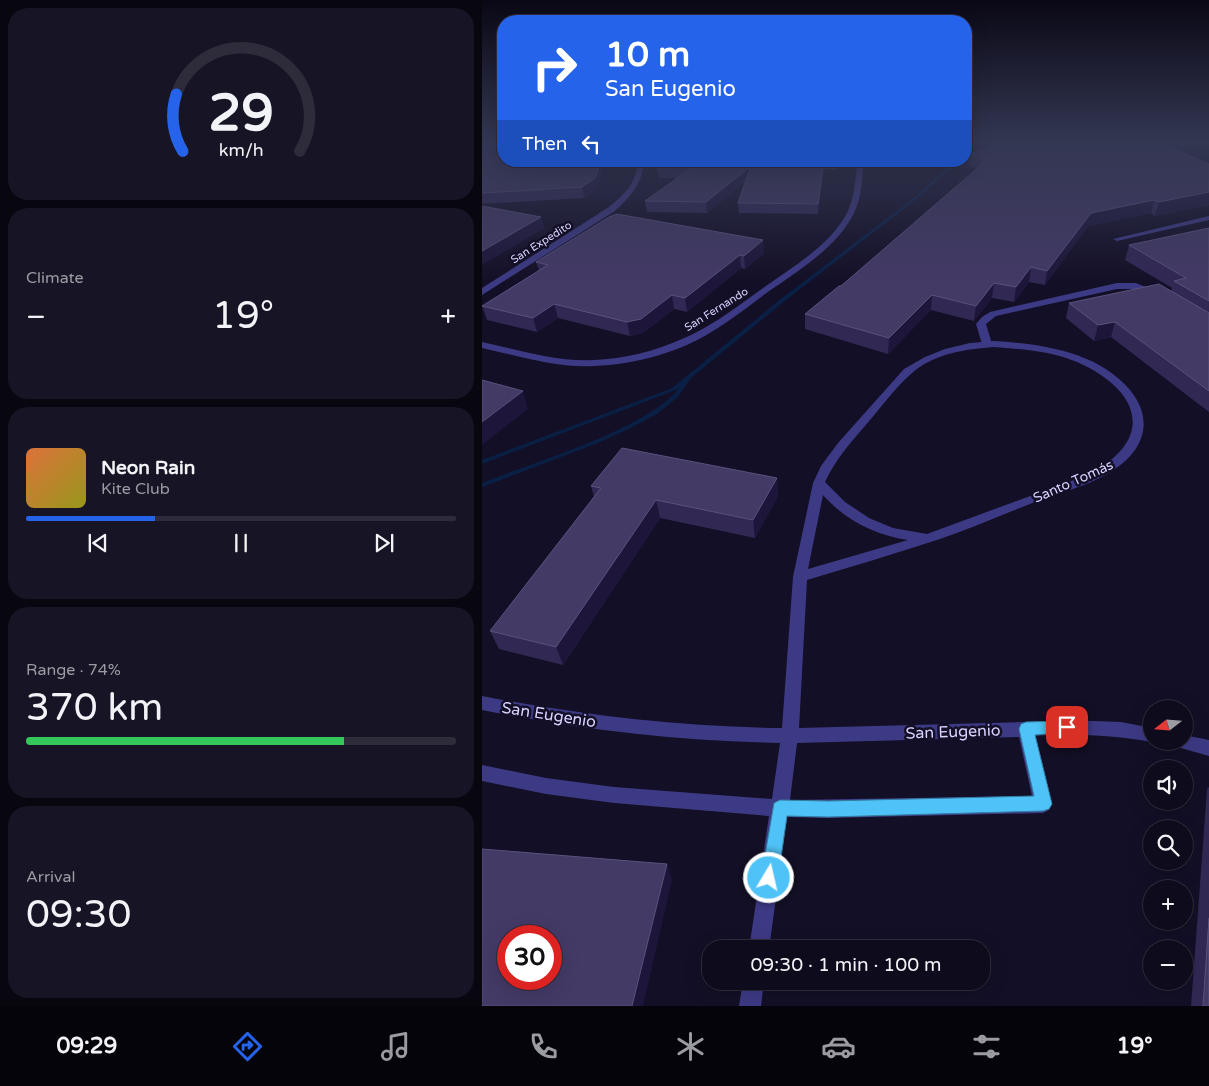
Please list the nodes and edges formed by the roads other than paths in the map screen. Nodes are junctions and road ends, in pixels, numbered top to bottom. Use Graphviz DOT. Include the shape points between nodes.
graph roads {
  1 [pos="632,189"];
  2 [pos="857,189"];
  3 [pos="1208,218"];
  4 [pos="1117,239"];
  5 [pos="482,292"];
  6 [pos="1163,297"];
  7 [pos="987,344"];
  8 [pos="482,345"];
  9 [pos="819,483"];
  10 [pos="935,536"];
  11 [pos="800,577"];
  12 [pos="482,703"];
  13 [pos="1026,729"];
  14 [pos="1143,733"];
  15 [pos="790,735"];
  16 [pos="1193,744"];
  17 [pos="1208,748"];
  18 [pos="482,773"];
  19 [pos="780,808"];
  20 [pos="760,940"];
  21 [pos="753,990"];
  22 [pos="750,1006"];
  1 -- 5 [label="street, San Expedito" via="612,209"];
  2 -- 8 [label="street, San Fernando" via="847,219 801,265 721,322 687,341 624,359 582,363"];
  3 -- 4 [label="street"];
  6 -- 7 [label="street" via="1146,288 1117,286 993,314 981,324"];
  7 -- 9 [label="street, Santo Tomás" via="940,352 908,371 842,445"];
  7 -- 10 [label="street, Santo Tomás" via="1050,350 1095,367 1128,395 1136,408 1140,429 1128,452 1108,468"];
  9 -- 10 [label="street, Santo Tomás" via="847,512 875,526 910,536"];
  9 -- 11 [label="street, Santo Tomás"];
  10 -- 11 [label="street, Santo Tomás"];
  11 -- 15 [label="street, Santo Tomás"];
  12 -- 15 [label="street, San Eugenio" via="559,717 663,729"];
  13 -- 14 [label="street, San Eugenio" via="1067,727"];
  13 -- 15 [label="street, San Eugenio"];
  13 -- 19 [label="street" via="1043,804"];
  15 -- 19 [label="street, Santo Tomás"];
  16 -- 17 [label="street"];
  18 -- 19 [label="street" via="614,795"];
  19 -- 20 [label="street, Santo Tomás"];
  21 -- 22 [label="street"];
}
